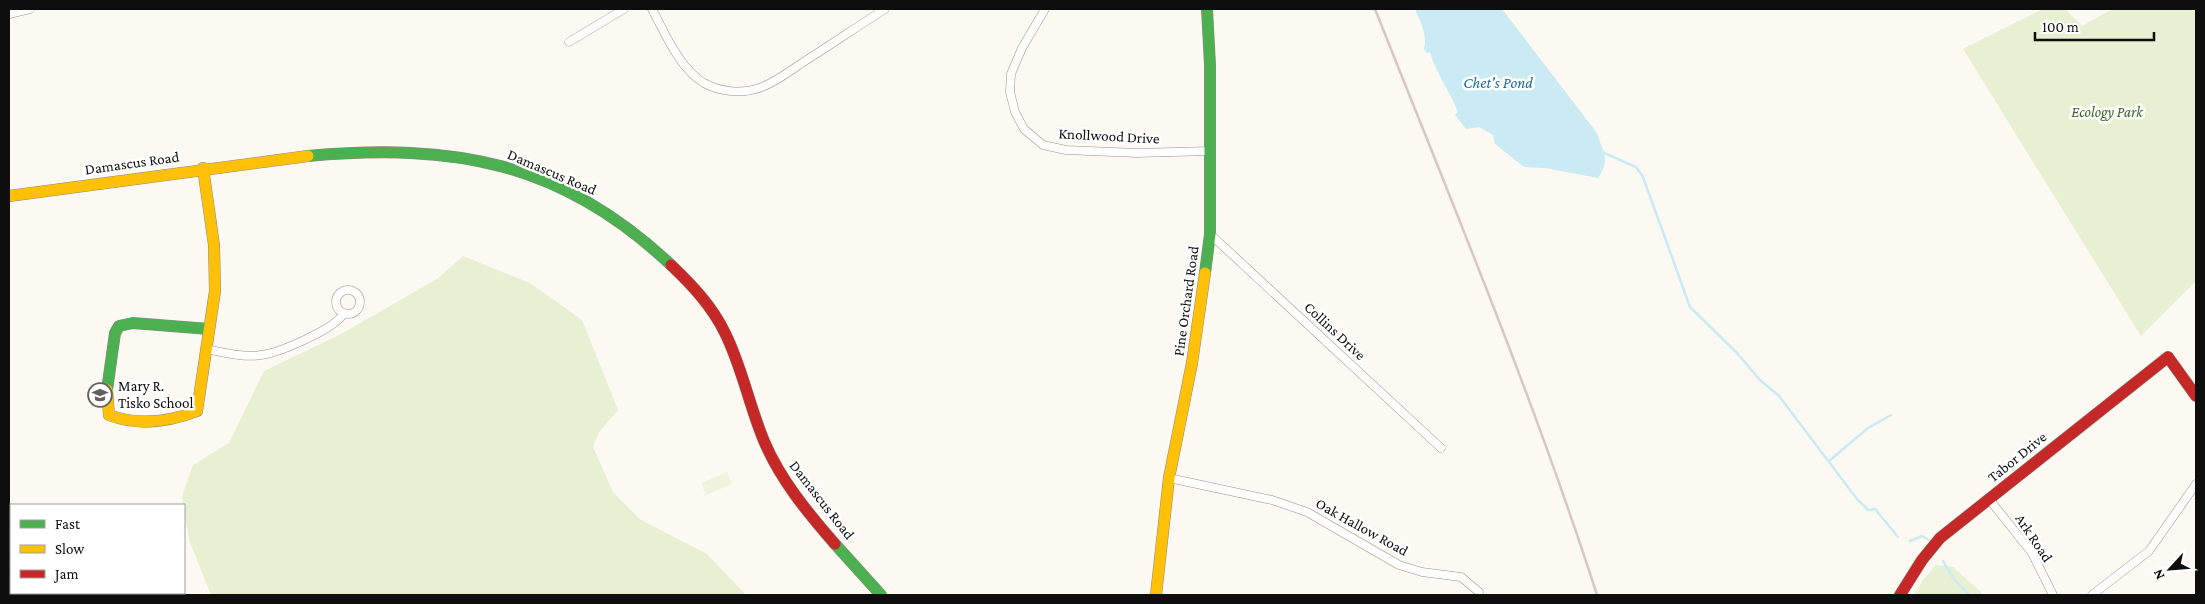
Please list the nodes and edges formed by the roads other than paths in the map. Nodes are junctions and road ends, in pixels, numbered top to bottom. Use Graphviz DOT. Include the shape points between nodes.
graph roads {
  1 [pos="30,9"];
  2 [pos="624,9"];
  3 [pos="652,9"];
  4 [pos="885,9"];
  5 [pos="1045,9"];
  6 [pos="1207,9"];
  7 [pos="9,14"];
  8 [pos="568,42"];
  9 [pos="1210,151"];
  10 [pos="203,168"];
  11 [pos="9,196"];
  12 [pos="1210,234"];
  13 [pos="344,313"];
  14 [pos="209,328"];
  15 [pos="206,349"];
  16 [pos="2196,396"];
  17 [pos="1441,448"];
  18 [pos="1169,478"];
  19 [pos="2196,484"];
  20 [pos="1989,499"];
  21 [pos="1480,592"];
  22 [pos="881,595"];
  23 [pos="1156,595"];
  24 [pos="1900,595"];
  25 [pos="2053,595"];
  26 [pos="2092,595"];
  1 -- 7 [label="street"];
  2 -- 8 [label="street"];
  3 -- 4 [label="street" via="687,68 704,83 744,92 761,88 792,70"];
  5 -- 9 [label="street, Knollwood Drive" via="1011,74 1010,92 1015,112 1024,128 1043,145 1066,150 1137,153"];
  6 -- 9 [label="street, Pine Orchard Road"];
  9 -- 12 [label="street, Pine Orchard Road"];
  10 -- 11 [label="street, Damascus Road"];
  10 -- 14 [label="street" via="214,245 215,291"];
  10 -- 22 [label="street, Damascus Road" via="318,153 386,150 473,158 510,168 587,201 632,228 688,280 716,317 771,457 791,490"];
  12 -- 17 [label="street, Collins Drive"];
  12 -- 18 [label="street, Pine Orchard Road" via="1192,363"];
  13 -- 15 [label="street" via="329,327 260,356"];
  14 -- 15 [label="street"];
  14 -- 15 [label="street" via="133,323 119,326 115,333 107,392 109,415 121,421 181,419 197,411"];
  16 -- 20 [label="street, Tabor Drive" via="2168,357"];
  18 -- 21 [label="street, Oak Hallow Road" via="1272,500 1307,512 1399,565 1422,572 1461,577"];
  18 -- 23 [label="street, Pine Orchard Road"];
  19 -- 26 [label="street" via="2149,551"];
  20 -- 24 [label="street, Tabor Drive" via="1940,538"];
  20 -- 25 [label="street, Ark Road" via="2032,553"];
}
